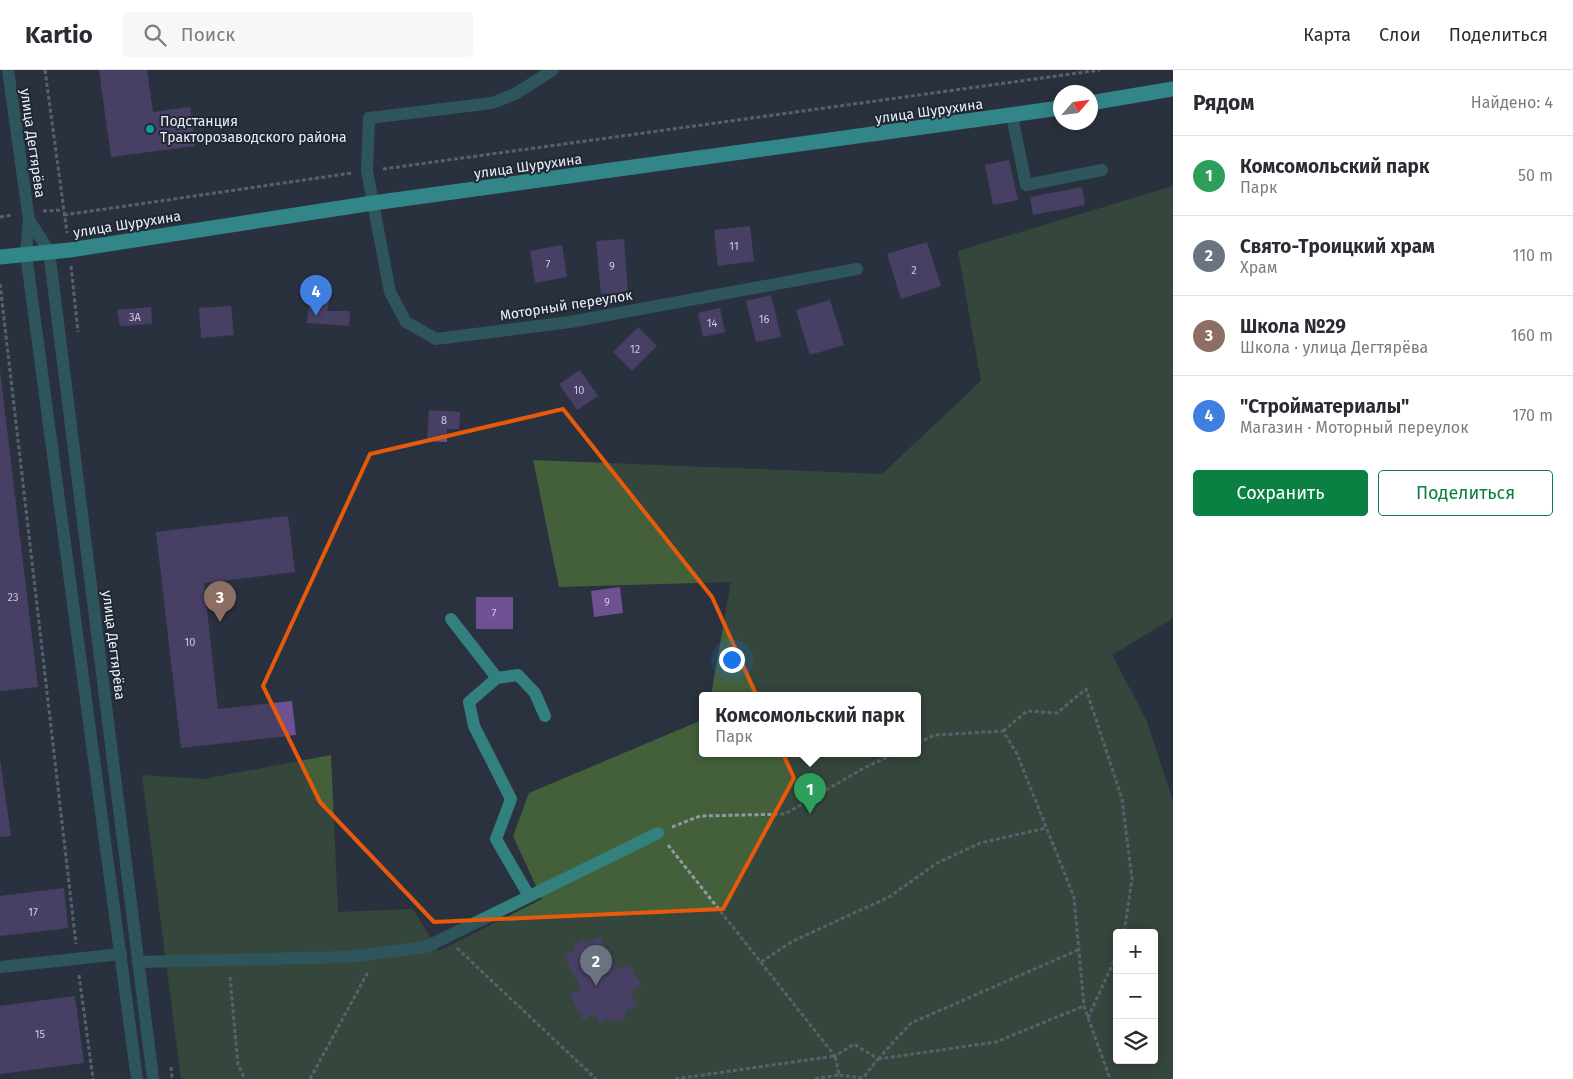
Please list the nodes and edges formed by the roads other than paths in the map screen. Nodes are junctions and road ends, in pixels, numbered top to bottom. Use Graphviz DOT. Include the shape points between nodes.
graph roads {
  1 [pos="8,70"];
  2 [pos="553,70"];
  3 [pos="1173,89"];
  4 [pos="1098,102"];
  5 [pos="1053,109"];
  6 [pos="1012,116"];
  7 [pos="1102,170"];
  8 [pos="373,203"];
  9 [pos="29,220"];
  10 [pos="49,251"];
  11 [pos="26,254"];
  12 [pos="0,257"];
  13 [pos="857,269"];
  14 [pos="451,618"];
  15 [pos="497,678"];
  16 [pos="545,716"];
  17 [pos="658,832"];
  18 [pos="528,896"];
  19 [pos="121,954"];
  20 [pos="138,962"];
  21 [pos="0,967"];
  22 [pos="137,1079"];
  23 [pos="153,1079"];
  1 -- 9 [label="street, улица Дегтярёва"];
  2 -- 8 [label="street, Моторный переулок" via="492,104 369,118 367,171"];
  3 -- 4 [label="highway"];
  5 -- 6 [label="highway, улица Шурухина"];
  6 -- 7 [label="street" via="1026,185"];
  6 -- 8 [label="highway, улица Шурухина"];
  8 -- 10 [label="highway, улица Шурухина"];
  8 -- 13 [label="street, Моторный переулок" via="390,292 406,322 436,339 570,322"];
  9 -- 10 [label="street, улица Дегтярёва"];
  9 -- 11 [label="street, улица Дегтярёва"];
  10 -- 11 [label="highway, улица Шурухина"];
  10 -- 20 [label="street, улица Дегтярёва"];
  11 -- 12 [label="highway, улица Шурухина"];
  11 -- 19 [label="street, улица Дегтярёва"];
  14 -- 15 [label="street"];
  15 -- 16 [label="street" via="518,676 535,693"];
  15 -- 18 [label="street" via="469,702 474,726 511,799 496,839"];
  17 -- 18 [label="street"];
  18 -- 20 [label="street" via="426,947 346,957"];
  19 -- 21 [label="street"];
  19 -- 22 [label="street, улица Дегтярёва"];
  20 -- 23 [label="street, улица Дегтярёва"];
}
